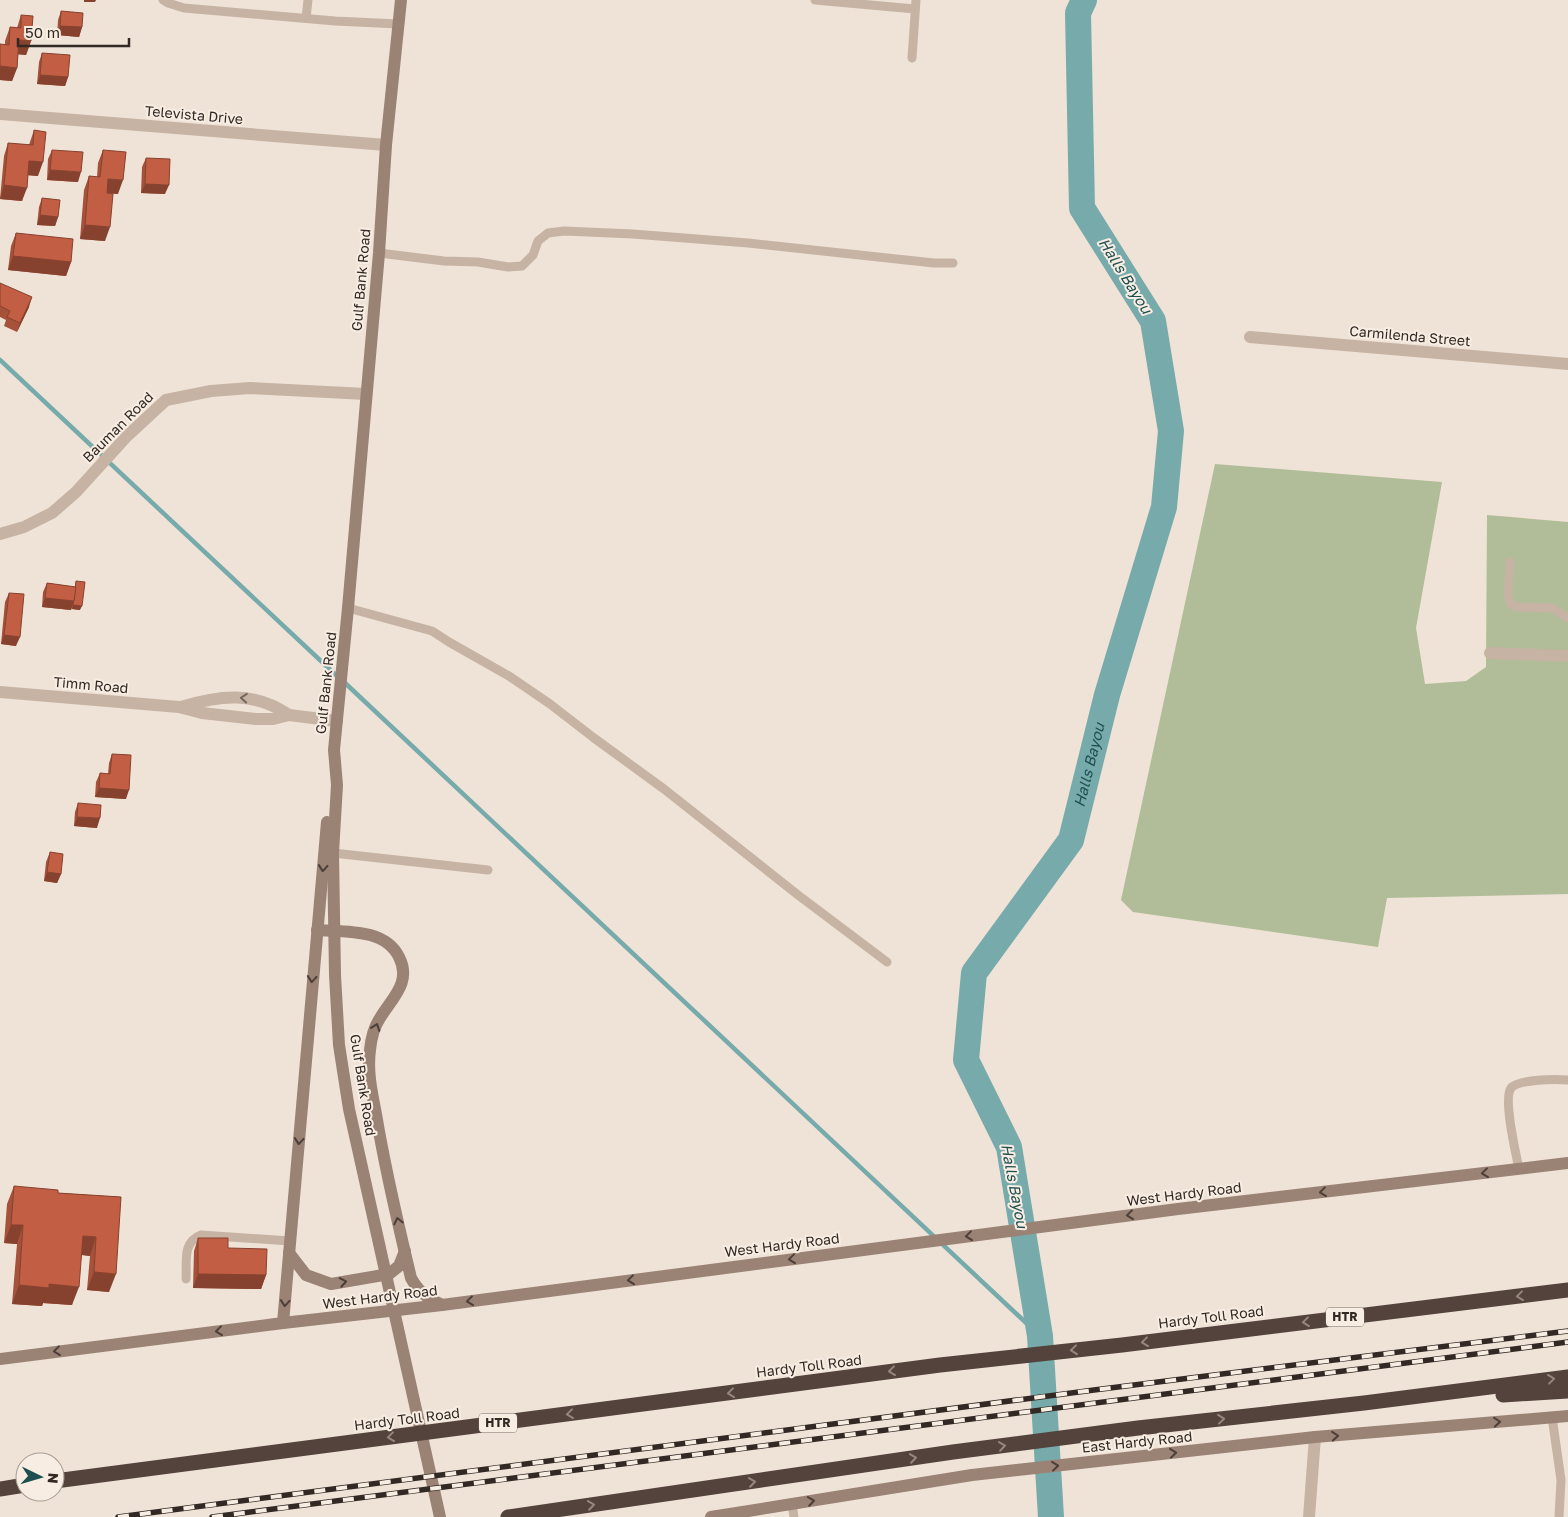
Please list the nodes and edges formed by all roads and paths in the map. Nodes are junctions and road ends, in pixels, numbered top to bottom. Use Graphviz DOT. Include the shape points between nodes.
graph roads {
  1 [pos="163,0"];
  2 [pos="308,0"];
  3 [pos="401,0"];
  4 [pos="815,0"];
  5 [pos="916,4"];
  6 [pos="306,18"];
  7 [pos="398,24"];
  8 [pos="912,58"];
  9 [pos="0,114"];
  10 [pos="386,145"];
  11 [pos="379,253"];
  12 [pos="953,263"];
  13 [pos="1250,337"];
  14 [pos="1568,364"];
  15 [pos="366,394"];
  16 [pos="0,534"];
  17 [pos="1510,562"];
  18 [pos="348,608"];
  19 [pos="1568,618"];
  20 [pos="1490,653"];
  21 [pos="1568,656"];
  22 [pos="0,692"];
  23 [pos="179,707"];
  24 [pos="289,715"];
  25 [pos="337,720"];
  26 [pos="334,750"];
  27 [pos="334,853"];
  28 [pos="488,870"];
  29 [pos="317,930"];
  30 [pos="336,931"];
  31 [pos="887,962"];
  32 [pos="1568,1080"];
  33 [pos="1568,1163"];
  34 [pos="1519,1169"];
  35 [pos="290,1247"];
  36 [pos="404,1251"];
  37 [pos="186,1279"];
  38 [pos="1568,1290"];
  39 [pos="442,1304"];
  40 [pos="283,1322"];
  41 [pos="0,1359"];
  42 [pos="1568,1377"];
  43 [pos="1568,1391"];
  44 [pos="1364,1403"];
  45 [pos="1568,1416"];
  46 [pos="1552,1417"];
  47 [pos="1315,1438"];
  48 [pos="65,1481"];
  49 [pos="15,1487"];
  50 [pos="0,1489"];
  51 [pos="793,1510"];
  52 [pos="754,1514"];
  53 [pos="440,1517"];
  54 [pos="508,1517"];
  55 [pos="712,1517"];
  56 [pos="1309,1517"];
  57 [pos="1559,1517"];
  1 -- 6 [label="lane" via="184,8"];
  2 -- 6 [label="lane"];
  3 -- 7 [label="main road, Gulf Bank Road"];
  4 -- 5 [label="lane"];
  5 -- 8 [label="lane"];
  6 -- 7 [label="lane"];
  7 -- 10 [label="main road, Gulf Bank Road"];
  9 -- 10 [label="street, Televista Drive"];
  10 -- 11 [label="main road, Gulf Bank Road"];
  11 -- 12 [label="lane" via="522,266 533,255 538,241 548,233 564,231 748,243"];
  11 -- 15 [label="main road, Gulf Bank Road"];
  13 -- 14 [label="street, Carmilenda Street"];
  15 -- 16 [label="street, Bauman Road" via="250,388 211,391 166,400 52,513 24,528"];
  15 -- 18 [label="main road, Gulf Bank Road"];
  17 -- 19 [label="lane" via="1508,596 1511,604 1516,607 1552,608"];
  18 -- 25 [label="main road, Gulf Bank Road"];
  18 -- 31 [label="lane" via="432,631 509,676 664,789"];
  20 -- 21 [label="street"];
  22 -- 23 [label="street, Timm Road"];
  23 -- 24 [label="street, Timm Road" via="256,719"];
  24 -- 23 [label="street, Timm Road, one-way" via="260,700 230,697"];
  24 -- 25 [label="street, Timm Road"];
  25 -- 26 [label="main road, Gulf Bank Road"];
  26 -- 27 [label="main road, Gulf Bank Road" via="337,785"];
  26 -- 29 [label="main road, one-way"];
  27 -- 28 [label="lane"];
  27 -- 30 [label="main road, Gulf Bank Road"];
  29 -- 30 [label="main road"];
  29 -- 35 [label="main road, one-way"];
  36 -- 30 [label="main road, one-way" via="368,1067 379,1019 402,985 403,971 394,948 384,940 362,933"];
  30 -- 53 [label="main road, Gulf Bank Road" via="339,1045 350,1109"];
  32 -- 34 [label="lane" via="1517,1084 1508,1094"];
  33 -- 34 [label="main road, West Hardy Road"];
  34 -- 39 [label="main road, West Hardy Road, one-way" via="1178,1209"];
  35 -- 36 [label="main road, one-way" via="306,1275 331,1284 389,1274 400,1266"];
  35 -- 37 [label="lane" via="201,1235 188,1246"];
  35 -- 40 [label="main road, one-way"];
  36 -- 39 [label="main road" via="411,1278 418,1290"];
  38 -- 48 [label="highway, Hardy Toll Road / HTR, one-way" via="940,1365"];
  39 -- 40 [label="main road, West Hardy Road"];
  40 -- 41 [label="main road, West Hardy Road, one-way"];
  44 -- 42 [label="highway, one-way"];
  43 -- 44 [label="highway"];
  54 -- 44 [label="highway, one-way" via="953,1452"];
  45 -- 46 [label="main road, East Hardy Road"];
  47 -- 46 [label="main road, East Hardy Road, one-way"];
  46 -- 57 [label="lane" via="1561,1480"];
  51 -- 47 [label="main road, East Hardy Road, one-way" via="972,1476"];
  47 -- 56 [label="street"];
  49 -- 50 [label="highway"];
  51 -- 52 [label="main road, East Hardy Road"];
  52 -- 55 [label="main road, East Hardy Road"];
}
